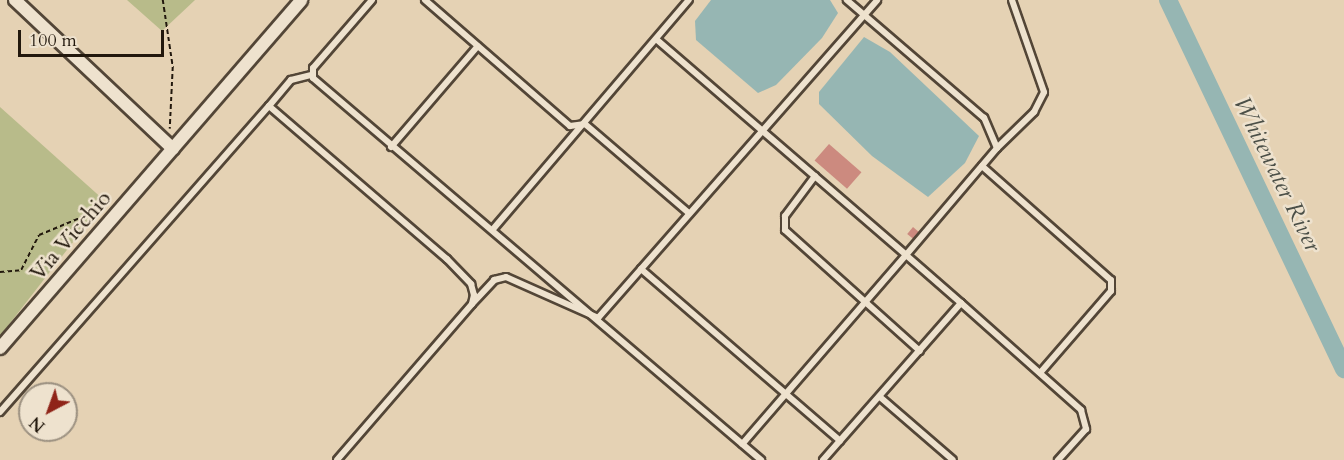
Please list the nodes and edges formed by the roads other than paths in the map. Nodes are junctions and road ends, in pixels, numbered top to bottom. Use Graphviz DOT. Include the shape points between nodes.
graph roads {
  1 [pos="15,0"];
  2 [pos="301,0"];
  3 [pos="372,0"];
  4 [pos="425,0"];
  5 [pos="689,0"];
  6 [pos="847,0"];
  7 [pos="877,0"];
  8 [pos="1012,0"];
  9 [pos="864,15"];
  10 [pos="656,39"];
  11 [pos="478,46"];
  12 [pos="311,75"];
  13 [pos="269,106"];
  14 [pos="585,124"];
  15 [pos="761,130"];
  16 [pos="391,147"];
  17 [pos="997,148"];
  18 [pos="172,150"];
  19 [pos="982,166"];
  20 [pos="816,176"];
  21 [pos="689,213"];
  22 [pos="494,228"];
  23 [pos="906,255"];
  24 [pos="641,269"];
  25 [pos="864,303"];
  26 [pos="961,303"];
  27 [pos="472,304"];
  28 [pos="598,318"];
  29 [pos="0,348"];
  30 [pos="920,351"];
  31 [pos="1040,373"];
  32 [pos="784,394"];
  33 [pos="880,397"];
  34 [pos="0,412"];
  35 [pos="840,441"];
  36 [pos="742,444"];
  37 [pos="338,460"];
  38 [pos="760,460"];
  39 [pos="823,460"];
  40 [pos="953,460"];
  41 [pos="1058,460"];
  1 -- 18 [label="street"];
  2 -- 18 [label="street, Via Vicchio"];
  3 -- 12 [label="lane"];
  4 -- 11 [label="lane"];
  5 -- 10 [label="lane"];
  6 -- 9 [label="lane"];
  7 -- 9 [label="lane"];
  8 -- 17 [label="lane" via="1044,92 1034,112"];
  9 -- 15 [label="lane"];
  9 -- 17 [label="lane" via="984,118"];
  10 -- 14 [label="lane"];
  10 -- 15 [label="lane"];
  11 -- 14 [label="lane" via="570,126"];
  11 -- 16 [label="lane"];
  12 -- 13 [label="lane" via="291,80"];
  12 -- 16 [label="lane"];
  13 -- 27 [label="lane" via="462,272 471,284"];
  13 -- 34 [label="lane"];
  14 -- 21 [label="lane"];
  14 -- 22 [label="lane"];
  15 -- 20 [label="lane"];
  15 -- 21 [label="lane"];
  16 -- 22 [label="lane" via="480,223"];
  17 -- 19 [label="lane"];
  18 -- 29 [label="street, Via Vicchio"];
  19 -- 23 [label="lane"];
  19 -- 31 [label="lane" via="1111,280 1111,291"];
  20 -- 23 [label="lane"];
  20 -- 25 [label="lane" via="785,216 785,230"];
  21 -- 24 [label="lane"];
  22 -- 28 [label="lane"];
  23 -- 25 [label="lane"];
  23 -- 26 [label="lane"];
  24 -- 28 [label="lane"];
  24 -- 32 [label="lane"];
  25 -- 30 [label="lane"];
  25 -- 32 [label="lane"];
  26 -- 30 [label="lane"];
  26 -- 31 [label="lane"];
  27 -- 28 [label="lane" via="494,280 506,277"];
  27 -- 37 [label="lane"];
  28 -- 36 [label="lane"];
  30 -- 33 [label="lane"];
  31 -- 41 [label="lane" via="1088,420"];
  32 -- 35 [label="lane"];
  32 -- 36 [label="lane"];
  33 -- 35 [label="lane"];
  33 -- 40 [label="lane"];
  35 -- 39 [label="lane"];
  36 -- 38 [label="lane"];
}
